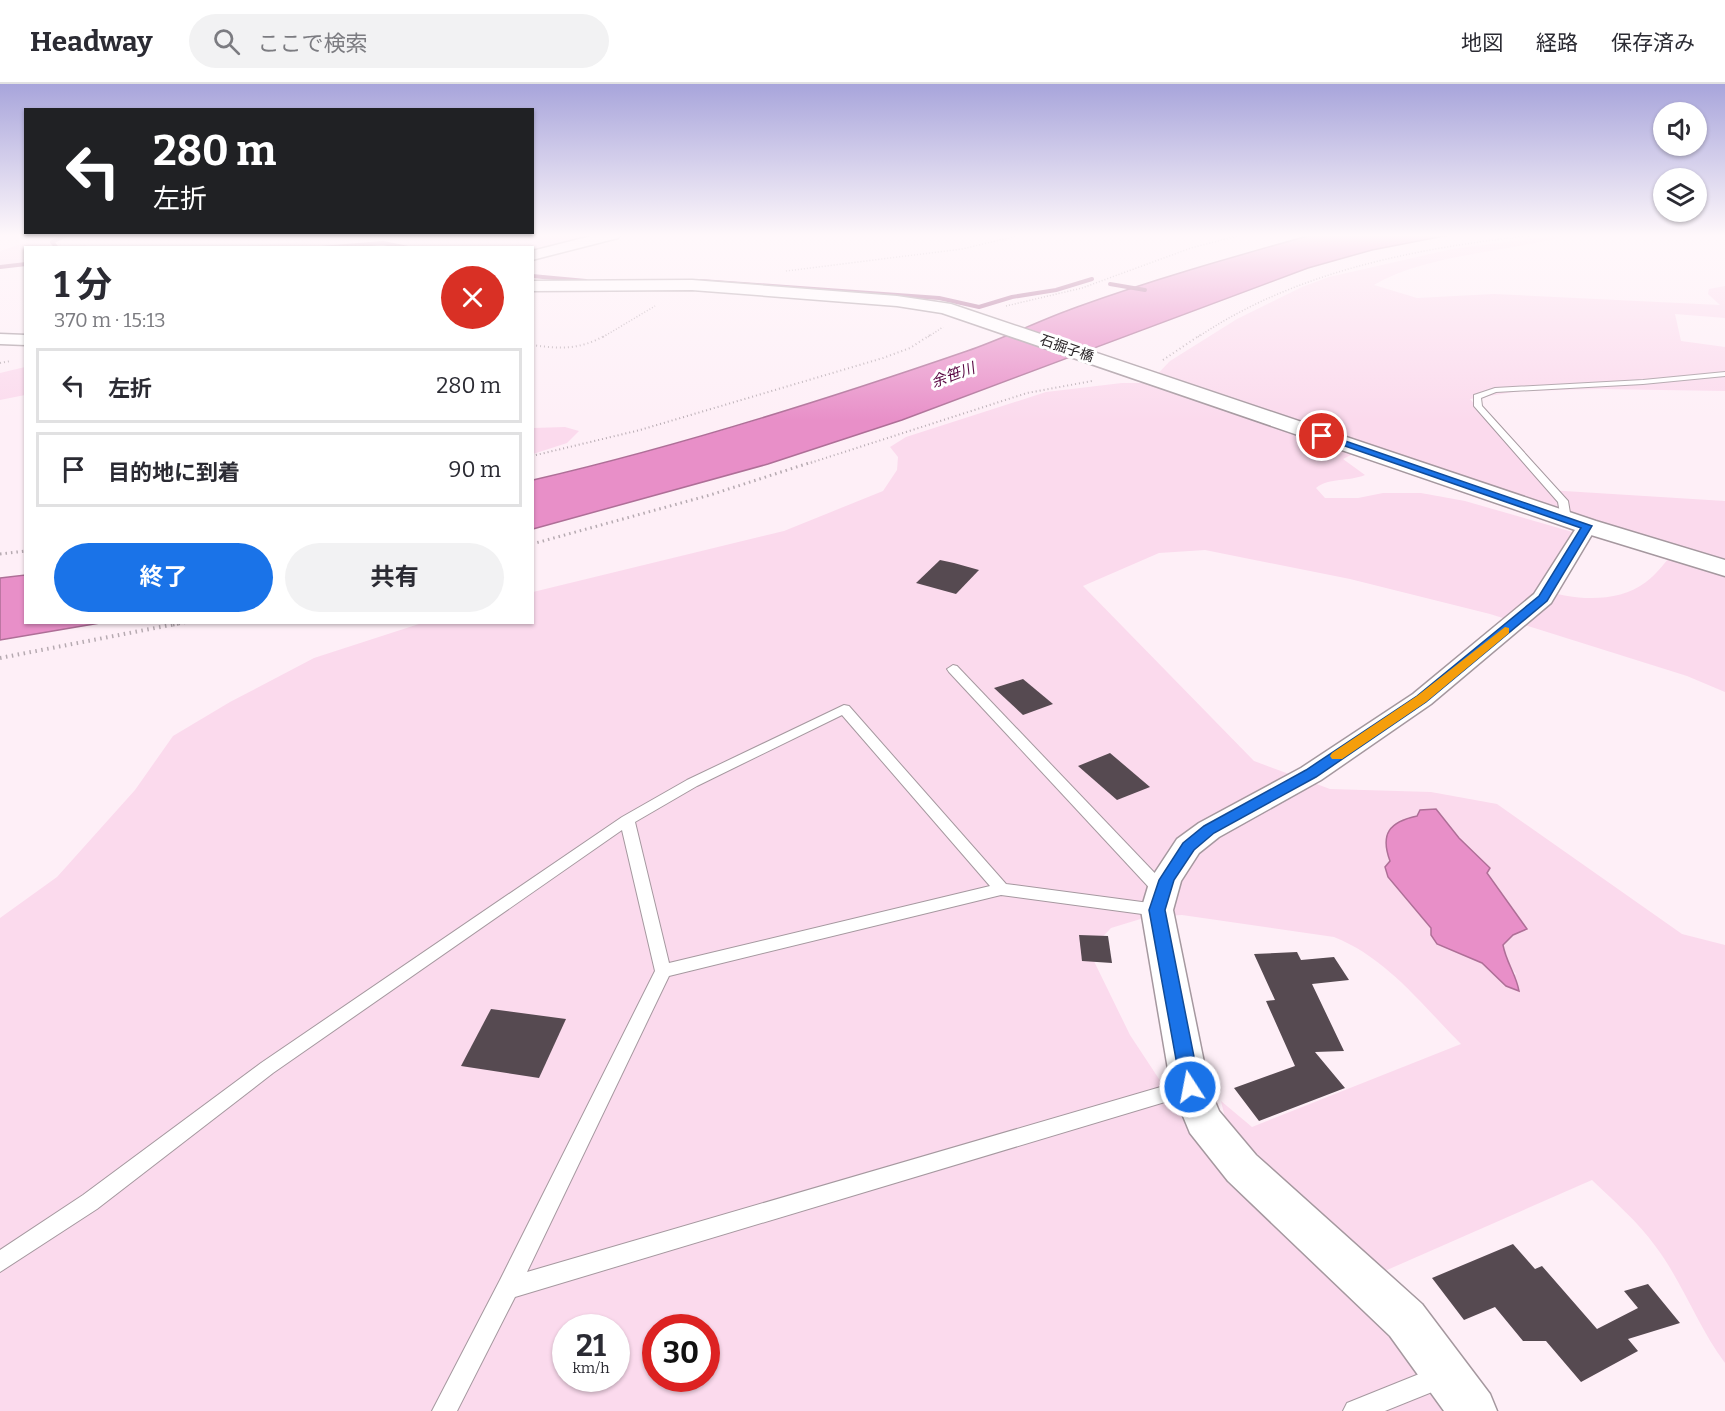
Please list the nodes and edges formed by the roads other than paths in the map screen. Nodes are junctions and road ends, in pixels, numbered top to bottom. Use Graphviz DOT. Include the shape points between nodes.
graph roads {
  1 [pos="844,297"];
  2 [pos="0,339"];
  3 [pos="24,340"];
  4 [pos="1725,374"];
  5 [pos="1577,523"];
  6 [pos="1725,567"];
  7 [pos="953,669"];
  8 [pos="627,820"];
  9 [pos="1001,889"];
  10 [pos="1160,901"];
  11 [pos="663,971"];
  12 [pos="1190,1087"];
  13 [pos="0,1262"];
  14 [pos="508,1288"];
  15 [pos="1446,1375"];
  16 [pos="444,1411"];
  17 [pos="1355,1411"];
  18 [pos="1473,1411"];
  1 -- 5 [label="street, 石掘子橋" via="914,303 972,316"];
  2 -- 3 [label="street"];
  4 -- 5 [label="lane" via="1495,390 1477,397 1478,406 1563,501"];
  5 -- 6 [label="street, 石掘子橋"];
  5 -- 10 [label="street" via="1543,598 1422,699 1311,774 1209,830 1188,846 1166,880"];
  7 -- 10 [label="lane"];
  8 -- 9 [label="lane" via="692,783 844,709"];
  8 -- 11 [label="lane"];
  8 -- 13 [label="lane" via="267,1068 90,1202"];
  9 -- 10 [label="lane"];
  9 -- 11 [label="lane"];
  10 -- 12 [label="street"];
  11 -- 14 [label="lane"];
  12 -- 14 [label="lane"];
  12 -- 15 [label="street" via="1204,1121 1242,1168 1406,1320"];
  14 -- 16 [label="lane"];
  15 -- 17 [label="lane"];
  15 -- 18 [label="street"];
}
